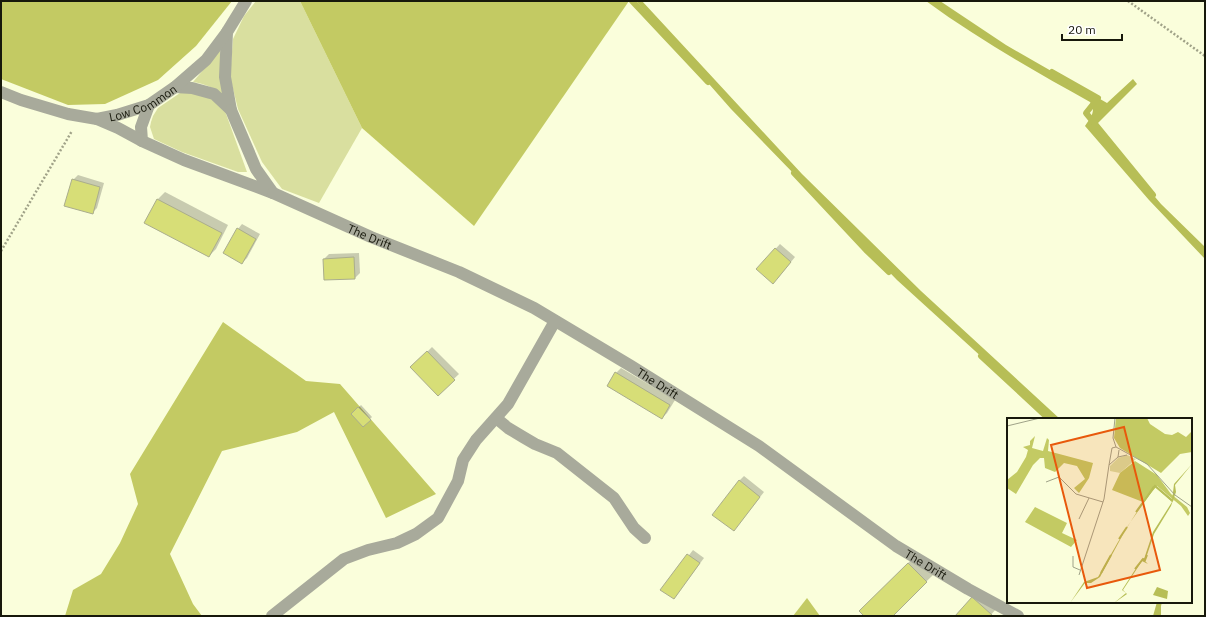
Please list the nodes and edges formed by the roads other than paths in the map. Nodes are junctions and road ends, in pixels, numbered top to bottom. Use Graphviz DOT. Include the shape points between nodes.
graph roads {
  1 [pos="246,1"];
  2 [pos="227,32"];
  3 [pos="175,87"];
  4 [pos="1,92"];
  5 [pos="149,105"];
  6 [pos="232,110"];
  7 [pos="98,119"];
  8 [pos="142,141"];
  9 [pos="272,194"];
  10 [pos="555,321"];
  11 [pos="496,418"];
  12 [pos="645,538"];
  13 [pos="272,616"];
  14 [pos="1018,616"];
  1 -- 2 [label="street, Low Common"];
  2 -- 3 [label="street, Low Common" via="206,60"];
  2 -- 6 [label="street" via="225,77"];
  3 -- 5 [label="street, Low Common"];
  3 -- 6 [label="street" via="192,88 214,94"];
  4 -- 7 [label="street, Low Common" via="61,112"];
  5 -- 7 [label="street, Low Common"];
  5 -- 8 [label="street" via="140,127"];
  6 -- 9 [label="street" via="256,169"];
  7 -- 8 [label="street, The Drift"];
  8 -- 9 [label="street, The Drift"];
  9 -- 10 [label="street, The Drift" via="459,272 534,308"];
  10 -- 11 [label="street" via="508,404"];
  10 -- 14 [label="street, The Drift" via="759,446 896,546"];
  11 -- 12 [label="street" via="522,437 557,453 614,498 631,524"];
  11 -- 13 [label="street" via="476,440 463,460 458,481 438,518 416,534 397,543 344,559"];
}
